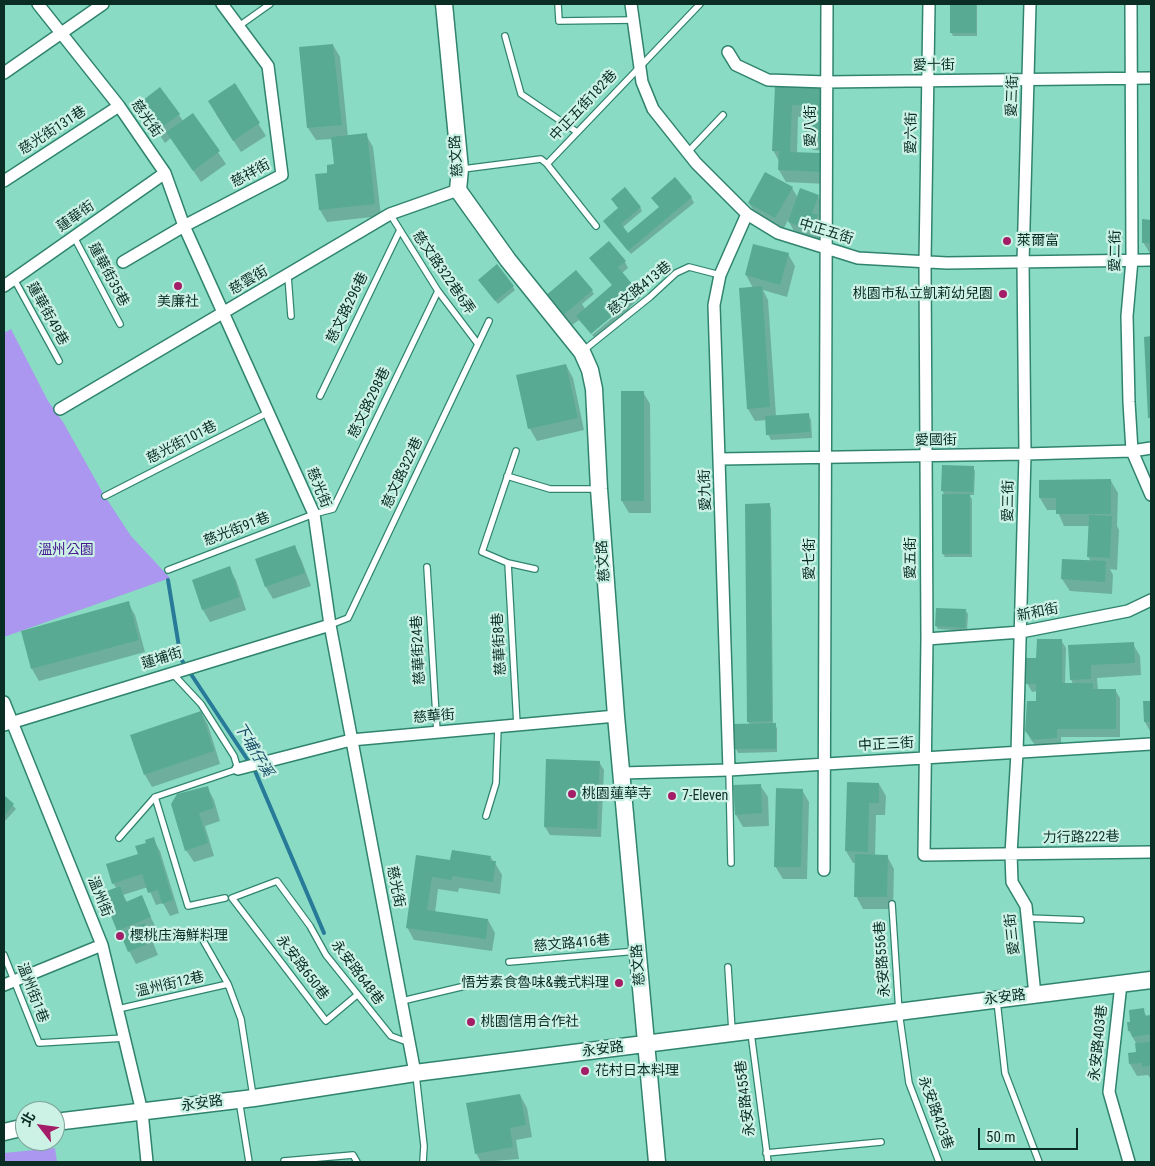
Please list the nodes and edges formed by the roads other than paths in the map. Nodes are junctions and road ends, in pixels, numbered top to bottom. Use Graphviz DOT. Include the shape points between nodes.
graph roads {
  1 [pos="38,4"];
  2 [pos="103,4"];
  3 [pos="222,4"];
  4 [pos="270,4"];
  5 [pos="444,4"];
  6 [pos="558,4"];
  7 [pos="631,4"];
  8 [pos="700,4"];
  9 [pos="827,4"];
  10 [pos="928,4"];
  11 [pos="1030,4"];
  12 [pos="1131,4"];
  13 [pos="634,20"];
  14 [pos="239,26"];
  15 [pos="62,32"];
  16 [pos="505,36"];
  17 [pos="728,52"];
  18 [pos="640,65"];
  19 [pos="4,73"];
  20 [pos="1130,78"];
  21 [pos="1151,78"];
  22 [pos="1029,79"];
  23 [pos="927,81"];
  24 [pos="826,82"];
  25 [pos="118,106"];
  26 [pos="723,115"];
  27 [pos="577,132"];
  28 [pos="688,152"];
  29 [pos="547,164"];
  30 [pos="460,170"];
  31 [pos="165,172"];
  32 [pos="4,181"];
  33 [pos="458,190"];
  34 [pos="390,214"];
  35 [pos="747,214"];
  36 [pos="184,226"];
  37 [pos="596,226"];
  38 [pos="400,232"];
  39 [pos="74,237"];
  40 [pos="826,248"];
  41 [pos="1132,260"];
  42 [pos="1151,260"];
  43 [pos="123,262"];
  44 [pos="925,262"];
  45 [pos="1023,262"];
  46 [pos="720,275"];
  47 [pos="288,276"];
  48 [pos="14,279"];
  49 [pos="4,286"];
  50 [pos="438,291"];
  51 [pos="224,314"];
  52 [pos="291,316"];
  53 [pos="490,321"];
  54 [pos="120,324"];
  55 [pos="478,344"];
  56 [pos="582,352"];
  57 [pos="59,361"];
  58 [pos="320,396"];
  59 [pos="60,409"];
  60 [pos="269,412"];
  61 [pos="1151,448"];
  62 [pos="516,451"];
  63 [pos="1132,451"];
  64 [pos="1025,454"];
  65 [pos="825,456"];
  66 [pos="925,456"];
  67 [pos="720,459"];
  68 [pos="507,476"];
  69 [pos="599,489"];
  70 [pos="1151,495"];
  71 [pos="105,496"];
  72 [pos="314,514"];
  73 [pos="508,563"];
  74 [pos="427,567"];
  75 [pos="535,569"];
  76 [pos="168,570"];
  77 [pos="1151,600"];
  78 [pos="330,625"];
  79 [pos="1021,632"];
  80 [pos="927,639"];
  81 [pos="176,671"];
  82 [pos="4,702"];
  83 [pos="616,716"];
  84 [pos="8,723"];
  85 [pos="517,725"];
  86 [pos="498,727"];
  87 [pos="437,732"];
  88 [pos="351,740"];
  89 [pos="1151,744"];
  90 [pos="1017,753"];
  91 [pos="925,758"];
  92 [pos="825,764"];
  93 [pos="242,768"];
  94 [pos="729,770"];
  95 [pos="622,773"];
  96 [pos="156,797"];
  97 [pos="486,816"];
  98 [pos="119,838"];
  99 [pos="1151,852"];
  100 [pos="924,854"];
  101 [pos="1011,854"];
  102 [pos="731,863"];
  103 [pos="824,870"];
  104 [pos="225,898"];
  105 [pos="232,898"];
  106 [pos="892,904"];
  107 [pos="1027,918"];
  108 [pos="1081,920"];
  109 [pos="204,942"];
  110 [pos="102,945"];
  111 [pos="637,951"];
  112 [pos="4,955"];
  113 [pos="509,962"];
  114 [pos="728,967"];
  115 [pos="1151,980"];
  116 [pos="15,981"];
  117 [pos="482,982"];
  118 [pos="228,984"];
  119 [pos="1121,984"];
  120 [pos="4,985"];
  121 [pos="358,995"];
  122 [pos="1035,995"];
  123 [pos="997,999"];
  124 [pos="402,1001"];
  125 [pos="118,1009"];
  126 [pos="899,1012"];
  127 [pos="751,1030"];
  128 [pos="732,1033"];
  129 [pos="125,1038"];
  130 [pos="411,1043"];
  131 [pos="646,1044"];
  132 [pos="415,1073"];
  133 [pos="246,1098"];
  134 [pos="142,1112"];
  135 [pos="65,1121"];
  136 [pos="881,1142"];
  137 [pos="766,1153"];
  138 [pos="284,1161"];
  139 [pos="147,1162"];
  140 [pos="249,1162"];
  141 [pos="357,1162"];
  142 [pos="423,1162"];
  143 [pos="657,1162"];
  144 [pos="768,1162"];
  145 [pos="939,1162"];
  146 [pos="1039,1162"];
  147 [pos="1129,1162"];
  1 -- 15 [label="street, 慈光街"];
  2 -- 15 [label="street"];
  3 -- 14 [label="street, 慈祥街"];
  4 -- 14 [label="lane"];
  5 -- 30 [label="street, 慈文路"];
  6 -- 13 [label="lane" via="559,21"];
  7 -- 13 [label="street, 中正五街"];
  8 -- 18 [label="lane, 中正五街182巷"];
  9 -- 24 [label="street, 愛八街"];
  10 -- 23 [label="street, 愛六街"];
  11 -- 22 [label="street, 愛三街"];
  12 -- 20 [label="street, 愛二街"];
  13 -- 18 [label="street, 中正五街"];
  14 -- 36 [label="street, 慈祥街" via="268,66 282,176"];
  15 -- 19 [label="street"];
  15 -- 25 [label="street, 慈光街"];
  16 -- 27 [label="lane" via="520,94"];
  17 -- 24 [label="street, 愛十街" via="736,65 768,80"];
  18 -- 27 [label="lane, 中正五街182巷"];
  18 -- 28 [label="street, 中正五街" via="642,82 653,109"];
  20 -- 21 [label="street, 愛十街"];
  20 -- 22 [label="street, 愛十街"];
  20 -- 41 [label="street, 愛二街"];
  22 -- 23 [label="street, 愛十街"];
  22 -- 45 [label="street, 愛三街"];
  23 -- 24 [label="street, 愛十街"];
  23 -- 44 [label="street, 愛六街"];
  24 -- 40 [label="street, 愛八街"];
  25 -- 31 [label="street, 慈光街"];
  25 -- 32 [label="street, 慈光街131巷"];
  26 -- 28 [label="lane"];
  27 -- 29 [label="lane, 中正五街182巷"];
  28 -- 35 [label="street, 中正五街"];
  29 -- 30 [label="lane" via="541,158"];
  29 -- 37 [label="lane"];
  30 -- 33 [label="street, 慈文路"];
  31 -- 36 [label="street, 慈光街"];
  31 -- 39 [label="street, 蓮華街"];
  33 -- 34 [label="street, 慈雲街"];
  33 -- 56 [label="street, 慈文路" via="508,260"];
  34 -- 38 [label="lane, 慈文路322巷6弄"];
  34 -- 47 [label="street, 慈雲街"];
  35 -- 40 [label="street, 中正五街" via="778,233"];
  35 -- 46 [label="street, 愛九街"];
  36 -- 43 [label="street, 慈祥街"];
  36 -- 51 [label="street, 慈光街"];
  38 -- 50 [label="lane, 慈文路322巷6弄"];
  38 -- 58 [label="lane, 慈文路296巷"];
  39 -- 48 [label="street, 蓮華街"];
  39 -- 54 [label="lane, 蓮華街35巷"];
  40 -- 44 [label="street, 中正五街" via="858,258"];
  40 -- 65 [label="street, 愛七街"];
  41 -- 42 [label="street, 中正五街"];
  41 -- 45 [label="street, 中正五街"];
  41 -- 63 [label="street, 愛二街" via="1127,316"];
  44 -- 45 [label="street, 中正五街"];
  44 -- 66 [label="street, 愛五街"];
  45 -- 64 [label="street, 愛三街"];
  46 -- 56 [label="lane, 慈文路413巷" via="689,267 676,273"];
  46 -- 67 [label="street, 愛九街" via="714,306"];
  47 -- 51 [label="street, 慈雲街"];
  47 -- 52 [label="lane"];
  48 -- 49 [label="street, 蓮華街"];
  48 -- 57 [label="lane, 蓮華街49巷"];
  50 -- 55 [label="lane, 慈文路322巷6弄"];
  50 -- 72 [label="lane, 慈文路298巷" via="333,509"];
  51 -- 59 [label="street, 慈雲街"];
  51 -- 60 [label="street, 慈光街"];
  53 -- 55 [label="lane, 慈文路322巷"];
  55 -- 78 [label="lane, 慈文路322巷" via="348,618"];
  56 -- 69 [label="street, 慈文路" via="594,389"];
  60 -- 71 [label="lane, 慈光街101巷"];
  60 -- 72 [label="street, 慈光街"];
  61 -- 63 [label="street, 愛國街"];
  62 -- 68 [label="lane"];
  63 -- 64 [label="street, 愛國街"];
  63 -- 70 [label="street, 愛二街"];
  64 -- 66 [label="street, 愛國街"];
  64 -- 79 [label="street, 愛三街"];
  65 -- 66 [label="street, 愛國街"];
  65 -- 67 [label="street, 愛國街"];
  65 -- 92 [label="street, 愛七街"];
  66 -- 80 [label="street, 愛五街"];
  67 -- 94 [label="street, 愛九街"];
  68 -- 69 [label="lane" via="550,489"];
  68 -- 73 [label="lane" via="482,552"];
  69 -- 83 [label="street, 慈文路"];
  72 -- 76 [label="lane, 慈光街91巷"];
  72 -- 78 [label="street, 慈光街"];
  73 -- 75 [label="lane"];
  73 -- 85 [label="lane, 慈華街8巷"];
  74 -- 87 [label="lane, 慈華街24巷"];
  77 -- 79 [label="street, 新和街" via="1128,611"];
  78 -- 81 [label="street, 蓮埔街"];
  78 -- 88 [label="street, 慈光街"];
  79 -- 80 [label="street, 新和街"];
  79 -- 90 [label="street, 愛三街"];
  80 -- 91 [label="street, 愛五街"];
  81 -- 84 [label="street, 蓮埔街"];
  81 -- 93 [label="lane"];
  82 -- 84 [label="street, 溫州街"];
  83 -- 85 [label="street, 慈華街"];
  83 -- 95 [label="street, 慈文路"];
  84 -- 110 [label="street, 溫州街"];
  85 -- 86 [label="street, 慈華街"];
  86 -- 87 [label="street, 慈華街"];
  86 -- 97 [label="lane" via="496,783"];
  87 -- 88 [label="street, 慈華街"];
  88 -- 93 [label="street, 慈華街"];
  88 -- 124 [label="street, 慈光街"];
  89 -- 90 [label="street, 中正三街"];
  90 -- 91 [label="street, 中正三街"];
  90 -- 101 [label="street, 愛三街"];
  91 -- 92 [label="street, 中正三街"];
  91 -- 100 [label="street, 愛五街"];
  92 -- 94 [label="street, 中正三街"];
  92 -- 103 [label="street, 愛七街"];
  93 -- 96 [label="lane"];
  94 -- 95 [label="street, 中正三街"];
  94 -- 102 [label="lane"];
  95 -- 111 [label="street, 慈文路"];
  96 -- 98 [label="lane"];
  96 -- 104 [label="lane" via="188,906"];
  99 -- 101 [label="street, 力行路222巷"];
  100 -- 101 [label="street, 力行路222巷"];
  101 -- 107 [label="street, 愛三街" via="1012,882 1026,906"];
  105 -- 121 [label="lane, 永安路648巷" via="277,881 310,926 326,955"];
  105 -- 121 [label="lane, 永安路650巷" via="326,1021"];
  106 -- 126 [label="lane, 永安路556巷"];
  107 -- 108 [label="lane"];
  107 -- 122 [label="street, 愛三街"];
  109 -- 118 [label="lane"];
  110 -- 116 [label="street"];
  110 -- 125 [label="street, 溫州街"];
  111 -- 113 [label="lane, 慈文路416巷"];
  111 -- 131 [label="street, 慈文路"];
  112 -- 116 [label="lane, 溫州街1巷"];
  114 -- 128 [label="lane"];
  115 -- 119 [label="street, 永安路"];
  116 -- 120 [label="street"];
  116 -- 129 [label="lane, 溫州街1巷" via="38,1043"];
  117 -- 124 [label="lane"];
  118 -- 125 [label="lane, 溫州街12巷"];
  118 -- 133 [label="lane" via="241,1019"];
  119 -- 122 [label="street, 永安路"];
  119 -- 147 [label="street, 永安路403巷" via="1109,1092"];
  121 -- 130 [label="lane, 永安路648巷" via="391,1036"];
  122 -- 123 [label="street, 永安路"];
  123 -- 126 [label="street, 永安路"];
  123 -- 146 [label="lane" via="1004,1073"];
  124 -- 130 [label="street, 慈光街"];
  125 -- 129 [label="street, 溫州街"];
  126 -- 127 [label="street, 永安路"];
  126 -- 145 [label="lane, 永安路423巷" via="909,1084"];
  127 -- 128 [label="street, 永安路"];
  127 -- 137 [label="lane, 永安路455巷"];
  128 -- 131 [label="street, 永安路"];
  129 -- 134 [label="street, 溫州街"];
  130 -- 132 [label="street, 慈光街"];
  131 -- 132 [label="street, 永安路"];
  131 -- 143 [label="street, 慈文路"];
  132 -- 133 [label="street, 永安路"];
  132 -- 142 [label="lane"];
  133 -- 134 [label="street, 永安路"];
  133 -- 140 [label="lane"];
  134 -- 135 [label="street, 永安路"];
  134 -- 139 [label="street, 溫州街"];
  136 -- 137 [label="lane"];
  137 -- 144 [label="lane, 永安路455巷"];
  138 -- 141 [label="lane" via="353,1155"];
}
